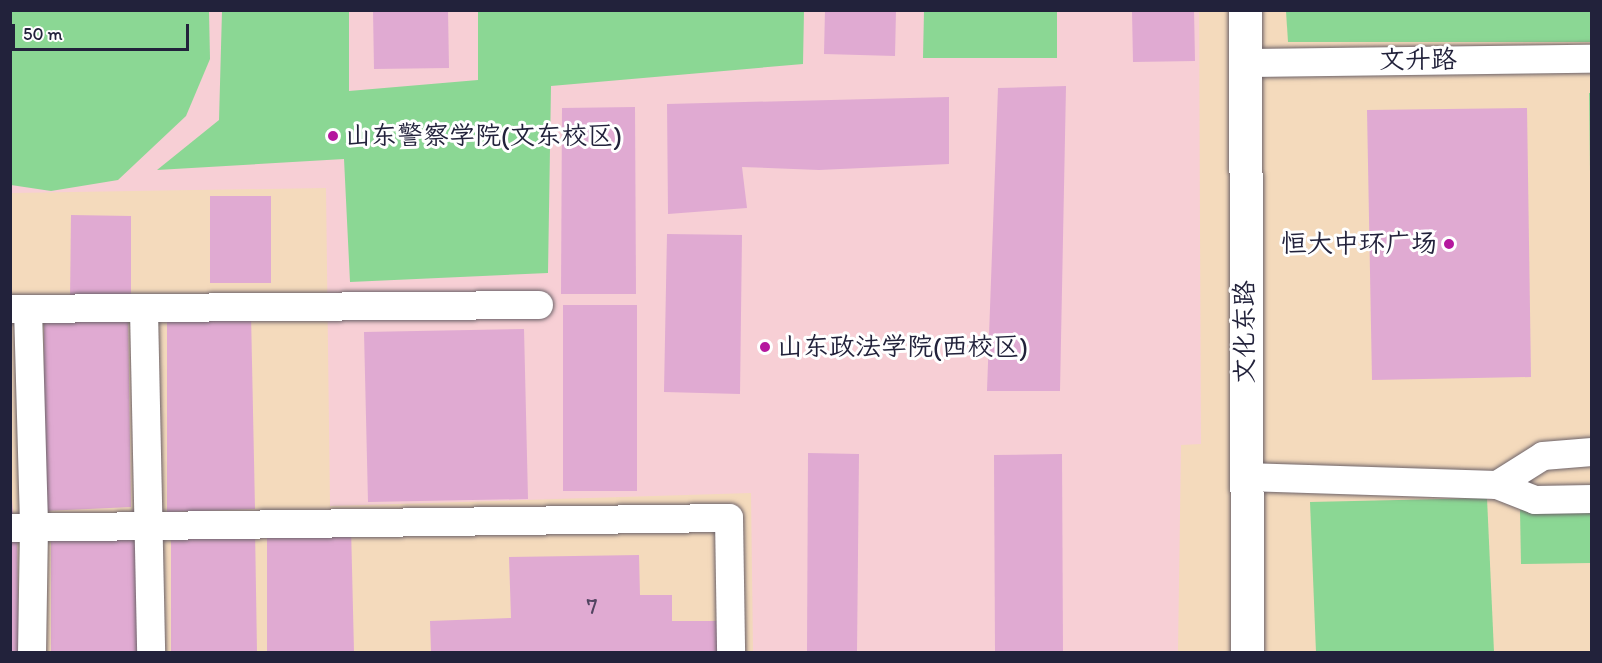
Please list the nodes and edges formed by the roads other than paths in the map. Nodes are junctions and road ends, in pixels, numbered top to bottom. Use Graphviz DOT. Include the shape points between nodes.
graph roads {
  1 [pos="1245,10"];
  2 [pos="1592,59"];
  3 [pos="1245,63"];
  4 [pos="539,305"];
  5 [pos="19,309"];
  6 [pos="144,310"];
  7 [pos="1592,452"];
  8 [pos="1245,477"];
  9 [pos="1497,485"];
  10 [pos="1592,499"];
  11 [pos="150,525"];
  12 [pos="22,527"];
  13 [pos="32,652"];
  14 [pos="151,652"];
  15 [pos="731,652"];
  16 [pos="1247,652"];
  1 -- 3 [label="main road, 文化东路"];
  2 -- 3 [label="street, 文升路"];
  3 -- 8 [label="main road, 文化东路"];
  4 -- 6 [label="street"];
  5 -- 6 [label="street"];
  5 -- 12 [label="street"];
  6 -- 11 [label="street"];
  7 -- 9 [label="street" via="1543,456"];
  8 -- 9 [label="street"];
  8 -- 16 [label="main road, 文化东路"];
  9 -- 10 [label="street" via="1535,500"];
  11 -- 12 [label="street"];
  11 -- 14 [label="street"];
  11 -- 15 [label="street" via="729,518"];
  12 -- 13 [label="street"];
}
